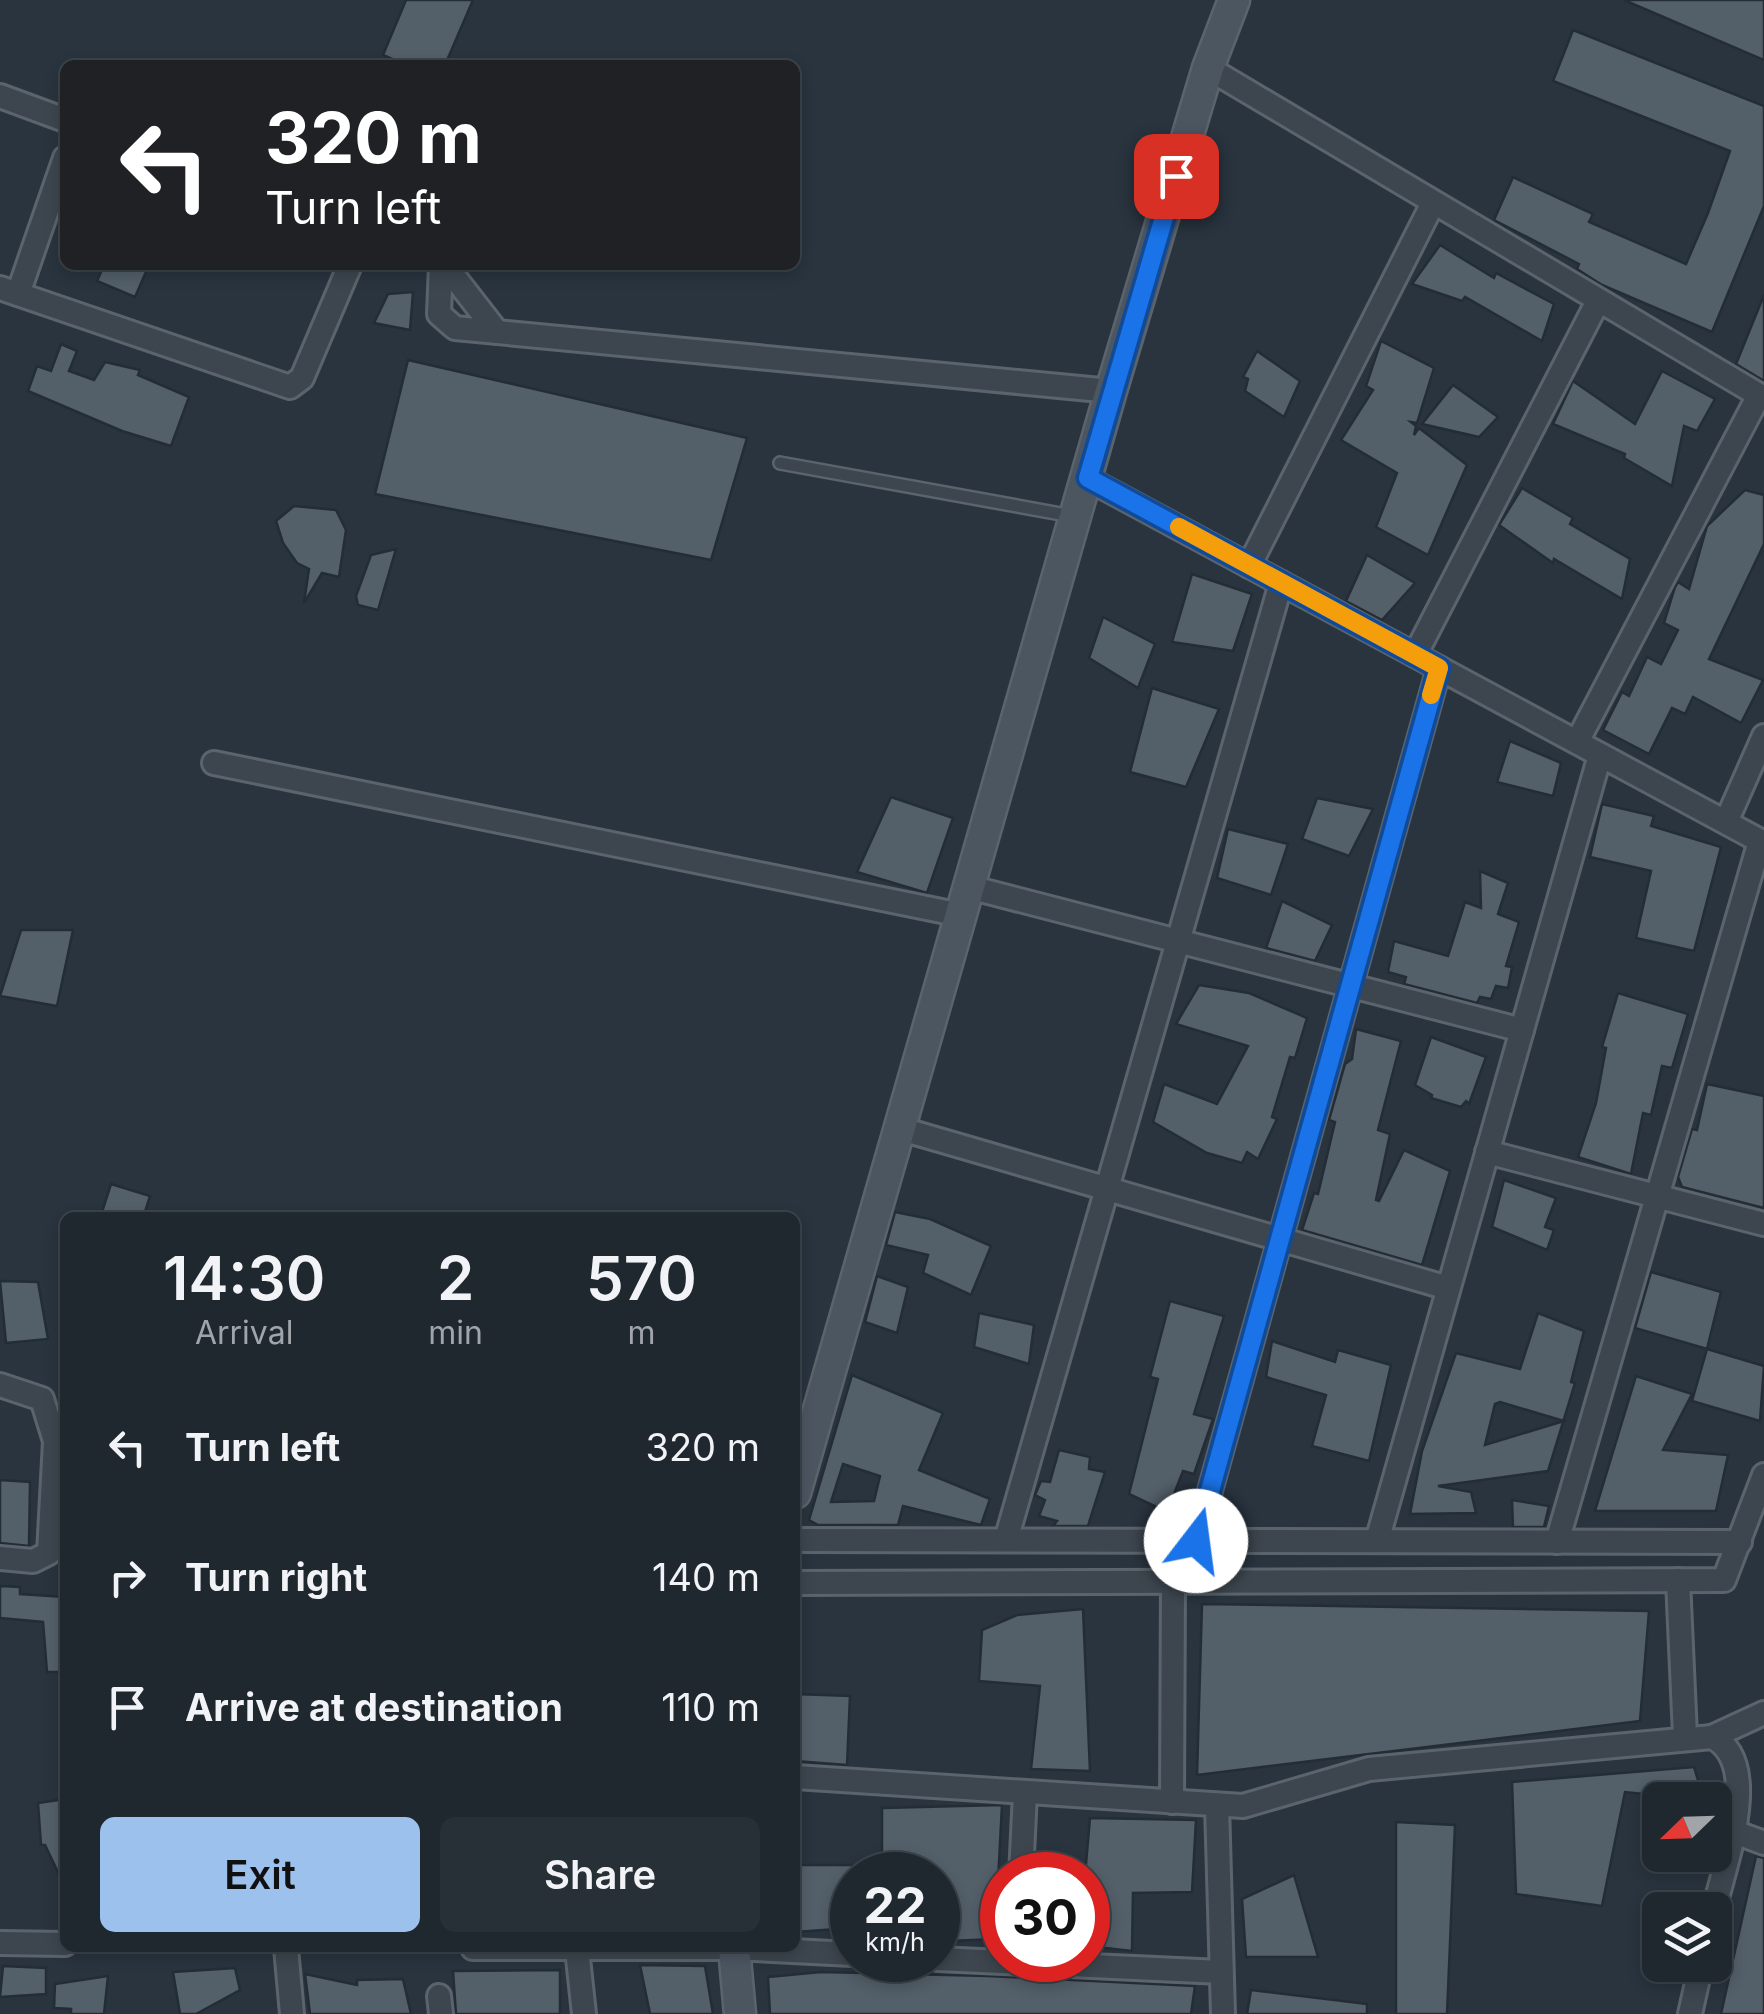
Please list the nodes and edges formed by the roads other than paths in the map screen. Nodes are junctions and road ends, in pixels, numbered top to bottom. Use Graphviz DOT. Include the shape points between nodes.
graph roads {
  1 [pos="1234,0"];
  2 [pos="1208,68"];
  3 [pos="0,96"];
  4 [pos="60,118"];
  5 [pos="60,170"];
  6 [pos="1433,204"];
  7 [pos="348,270"];
  8 [pos="442,270"];
  9 [pos="447,270"];
  10 [pos="9,291"];
  11 [pos="1598,301"];
  12 [pos="497,332"];
  13 [pos="1111,392"];
  14 [pos="1761,396"];
  15 [pos="780,463"];
  16 [pos="1088,478"];
  17 [pos="1076,517"];
  18 [pos="1249,566"];
  19 [pos="1281,583"];
  20 [pos="1415,655"];
  21 [pos="1439,668"];
  22 [pos="1764,736"];
  23 [pos="1577,742"];
  24 [pos="1600,755"];
  25 [pos="214,763"];
  26 [pos="1726,822"];
  27 [pos="1762,842"];
  28 [pos="965,901"];
  29 [pos="1178,941"];
  30 [pos="1350,988"];
  31 [pos="1522,1030"];
  32 [pos="898,1128"];
  33 [pos="1487,1152"];
  34 [pos="1106,1192"];
  35 [pos="1657,1196"];
  36 [pos="1764,1224"];
  37 [pos="1280,1239"];
  38 [pos="1448,1288"];
  39 [pos="0,1385"];
  40 [pos="801,1449"];
  41 [pos="1764,1474"];
  42 [pos="800,1540"];
  43 [pos="1006,1540"];
  44 [pos="1196,1541"];
  45 [pos="1376,1541"];
  46 [pos="1557,1542"];
  47 [pos="1740,1542"];
  48 [pos="0,1558"];
  49 [pos="1678,1580"];
  50 [pos="1173,1582"];
  51 [pos="800,1583"];
  52 [pos="1764,1714"];
  53 [pos="1685,1736"];
  54 [pos="1712,1737"];
  55 [pos="800,1777"];
  56 [pos="1025,1792"];
  57 [pos="1172,1802"];
  58 [pos="1218,1805"];
  59 [pos="1732,1831"];
  60 [pos="1764,1842"];
  61 [pos="1022,1852"];
  62 [pos="0,1943"];
  63 [pos="60,1944"];
  64 [pos="800,1951"];
  65 [pos="286,1952"];
  66 [pos="577,1952"];
  67 [pos="734,1952"];
  68 [pos="830,1953"];
  69 [pos="1110,1966"];
  70 [pos="1222,1972"];
  71 [pos="1697,1982"];
  72 [pos="292,2014"];
  73 [pos="584,2014"];
  74 [pos="740,2014"];
  75 [pos="1222,2014"];
  76 [pos="1690,2014"];
  1 -- 2 [label="main road"];
  2 -- 6 [label="street"];
  2 -- 13 [label="main road"];
  3 -- 4 [label="street"];
  5 -- 10 [label="street"];
  6 -- 11 [label="street"];
  6 -- 18 [label="street"];
  7 -- 10 [label="street" via="302,378 290,387"];
  8 -- 12 [label="street" via="442,320"];
  9 -- 12 [label="street"];
  11 -- 14 [label="street"];
  11 -- 20 [label="street"];
  12 -- 13 [label="street"];
  13 -- 16 [label="main road"];
  14 -- 23 [label="street"];
  15 -- 17 [label="lane"];
  16 -- 17 [label="main road"];
  16 -- 18 [label="street"];
  17 -- 28 [label="main road"];
  18 -- 19 [label="street"];
  19 -- 20 [label="street"];
  19 -- 29 [label="street"];
  20 -- 21 [label="street"];
  21 -- 23 [label="street"];
  21 -- 30 [label="street"];
  22 -- 26 [label="street"];
  23 -- 24 [label="street"];
  24 -- 26 [label="street"];
  24 -- 31 [label="street"];
  25 -- 28 [label="street"];
  26 -- 27 [label="street"];
  27 -- 35 [label="street"];
  28 -- 29 [label="street"];
  28 -- 32 [label="main road"];
  29 -- 30 [label="street"];
  29 -- 34 [label="street"];
  30 -- 31 [label="street"];
  30 -- 37 [label="street"];
  31 -- 33 [label="street"];
  32 -- 34 [label="street"];
  32 -- 40 [label="main road"];
  33 -- 35 [label="street"];
  33 -- 38 [label="street"];
  34 -- 37 [label="street"];
  34 -- 43 [label="street"];
  35 -- 36 [label="street"];
  35 -- 46 [label="street"];
  37 -- 38 [label="street"];
  37 -- 44 [label="street"];
  38 -- 45 [label="street"];
  39 -- 48 [label="street" via="42,1399 55,1441 49,1553 33,1560"];
  41 -- 47 [label="street"];
  42 -- 43 [label="street"];
  43 -- 44 [label="street"];
  44 -- 45 [label="street"];
  45 -- 46 [label="street"];
  46 -- 47 [label="street"];
  47 -- 49 [label="street" via="1724,1580"];
  49 -- 50 [label="street"];
  49 -- 53 [label="street"];
  50 -- 51 [label="street"];
  50 -- 57 [label="street"];
  52 -- 54 [label="street"];
  53 -- 54 [label="street"];
  53 -- 58 [label="street" via="1369,1769 1251,1806"];
  54 -- 59 [label="street" via="1728,1750 1741,1780"];
  55 -- 56 [label="street"];
  56 -- 57 [label="street"];
  56 -- 61 [label="street"];
  57 -- 58 [label="street"];
  58 -- 70 [label="street"];
  59 -- 60 [label="street"];
  62 -- 63 [label="street"];
  64 -- 68 [label="street"];
  65 -- 72 [label="street"];
  66 -- 73 [label="street"];
  67 -- 74 [label="main road"];
  69 -- 70 [label="street"];
  70 -- 75 [label="street"];
  71 -- 76 [label="street"];
}
